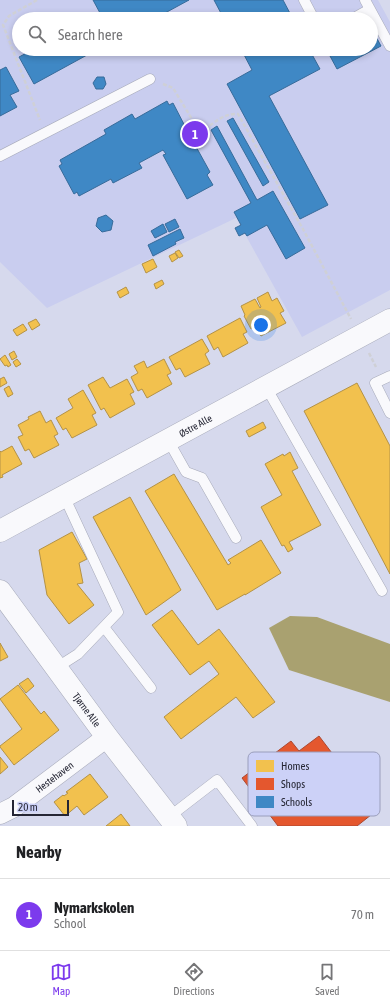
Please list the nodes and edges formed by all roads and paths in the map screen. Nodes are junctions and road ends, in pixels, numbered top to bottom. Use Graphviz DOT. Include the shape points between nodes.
graph roads {
  1 [pos="38,0"];
  2 [pos="304,0"];
  3 [pos="364,0"];
  4 [pos="370,9"];
  5 [pos="16,12"];
  6 [pos="310,12"];
  7 [pos="365,12"];
  8 [pos="372,12"];
  9 [pos="12,14"];
  10 [pos="378,24"];
  11 [pos="390,46"];
  12 [pos="12,48"];
  13 [pos="15,56"];
  14 [pos="150,79"];
  15 [pos="45,134"];
  16 [pos="0,156"];
  17 [pos="390,320"];
  18 [pos="360,336"];
  19 [pos="386,378"];
  20 [pos="266,387"];
  21 [pos="390,413"];
  22 [pos="168,440"];
  23 [pos="64,496"];
  24 [pos="0,531"];
  25 [pos="236,538"];
  26 [pos="0,591"];
  27 [pos="382,591"];
  28 [pos="104,627"];
  29 [pos="56,668"];
  30 [pos="151,688"];
  31 [pos="107,737"];
  32 [pos="0,814"];
  33 [pos="172,821"];
  34 [pos="252,826"];
  1 -- 5 [label="path"];
  2 -- 6 [label="lane"];
  3 -- 4 [label="lane"];
  4 -- 7 [label="lane"];
  4 -- 8 [label="lane"];
  9 -- 12 [label="path" via="3,25"];
  10 -- 11 [label="lane"];
  13 -- 15 [label="path"];
  14 -- 15 [label="lane"];
  14 -- 18 [label="path" via="173,88 198,129 205,129 232,113 238,114"];
  15 -- 16 [label="lane"];
  17 -- 18 [label="street, Østre Alle"];
  18 -- 19 [label="path"];
  18 -- 20 [label="street, Østre Alle"];
  19 -- 21 [label="lane" via="375,383"];
  20 -- 22 [label="street, Østre Alle"];
  20 -- 27 [label="lane"];
  22 -- 23 [label="street, Østre Alle"];
  22 -- 25 [label="lane" via="186,472 202,478"];
  23 -- 24 [label="street, Østre Alle"];
  23 -- 28 [label="lane" via="118,612"];
  26 -- 29 [label="street, Tjørne Alle"];
  28 -- 29 [label="lane" via="78,654"];
  28 -- 30 [label="lane"];
  29 -- 31 [label="street, Tjørne Alle"];
  31 -- 32 [label="street, Hestehaven"];
  31 -- 33 [label="street, Tjørne Alle"];
  33 -- 34 [label="lane" via="217,780"];
}
